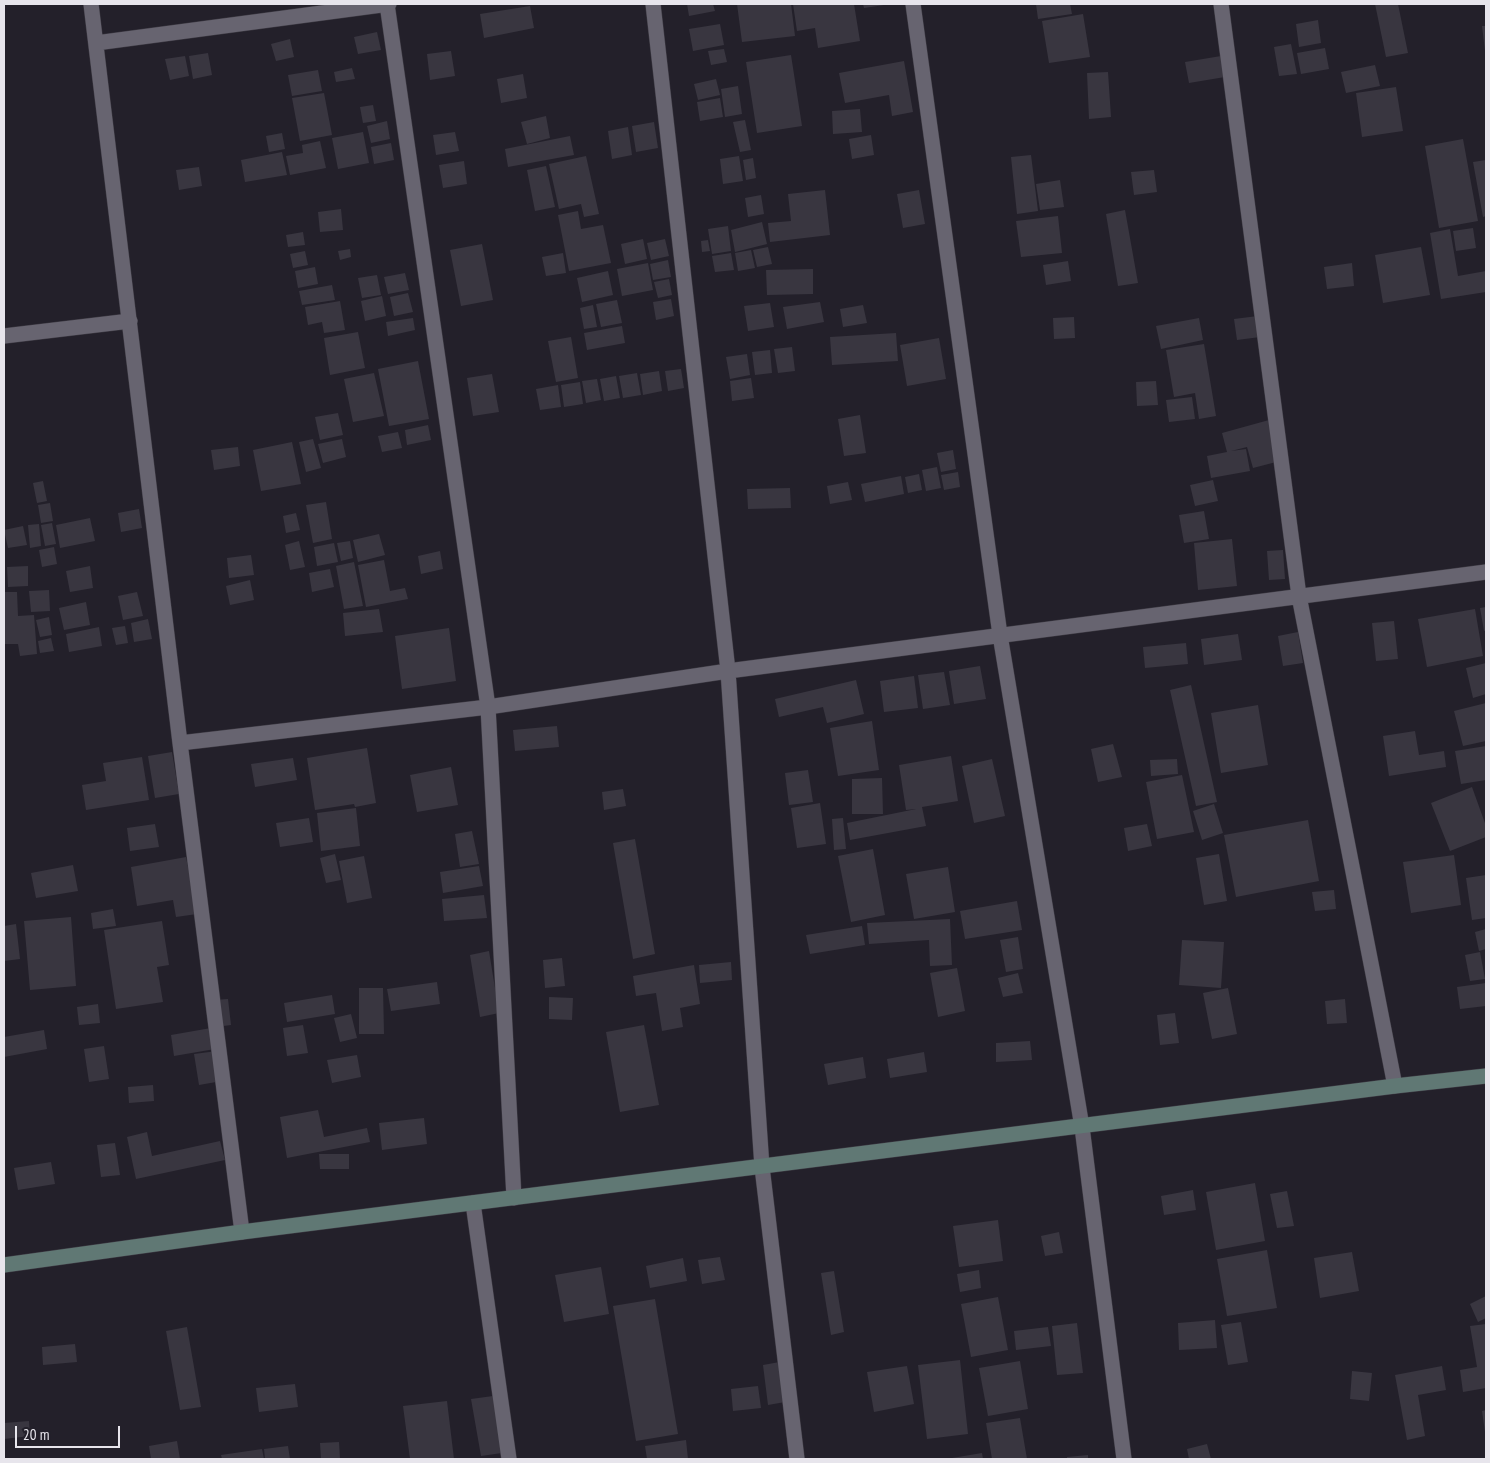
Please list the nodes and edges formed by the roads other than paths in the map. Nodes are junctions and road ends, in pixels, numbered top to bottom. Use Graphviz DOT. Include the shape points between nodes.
graph roads {
  1 [pos="91,4"];
  2 [pos="388,4"];
  3 [pos="653,4"];
  4 [pos="913,4"];
  5 [pos="1221,4"];
  6 [pos="96,43"];
  7 [pos="130,321"];
  8 [pos="4,336"];
  9 [pos="1486,572"];
  10 [pos="1299,596"];
  11 [pos="1000,635"];
  12 [pos="728,670"];
  13 [pos="488,707"];
  14 [pos="180,743"];
  15 [pos="1486,1076"];
  16 [pos="1395,1086"];
  17 [pos="1082,1127"];
  18 [pos="762,1167"];
  19 [pos="514,1198"];
  20 [pos="473,1203"];
  21 [pos="242,1232"];
  22 [pos="4,1266"];
  23 [pos="509,1459"];
  24 [pos="797,1459"];
  25 [pos="1124,1459"];
  1 -- 6 [label="street"];
  2 -- 6 [label="street"];
  2 -- 13 [label="street"];
  3 -- 12 [label="street"];
  4 -- 11 [label="street"];
  5 -- 10 [label="street"];
  6 -- 7 [label="street"];
  7 -- 8 [label="street"];
  7 -- 14 [label="street"];
  9 -- 10 [label="street"];
  10 -- 11 [label="street"];
  10 -- 16 [label="street"];
  11 -- 12 [label="street"];
  11 -- 17 [label="street"];
  12 -- 13 [label="street"];
  12 -- 18 [label="street"];
  13 -- 14 [label="street"];
  13 -- 19 [label="street"];
  14 -- 21 [label="street"];
  15 -- 16 [label="street"];
  16 -- 17 [label="street"];
  17 -- 18 [label="street"];
  17 -- 25 [label="street"];
  18 -- 19 [label="street"];
  18 -- 24 [label="street"];
  19 -- 20 [label="street"];
  20 -- 21 [label="street"];
  20 -- 23 [label="street"];
  21 -- 22 [label="street"];
}
